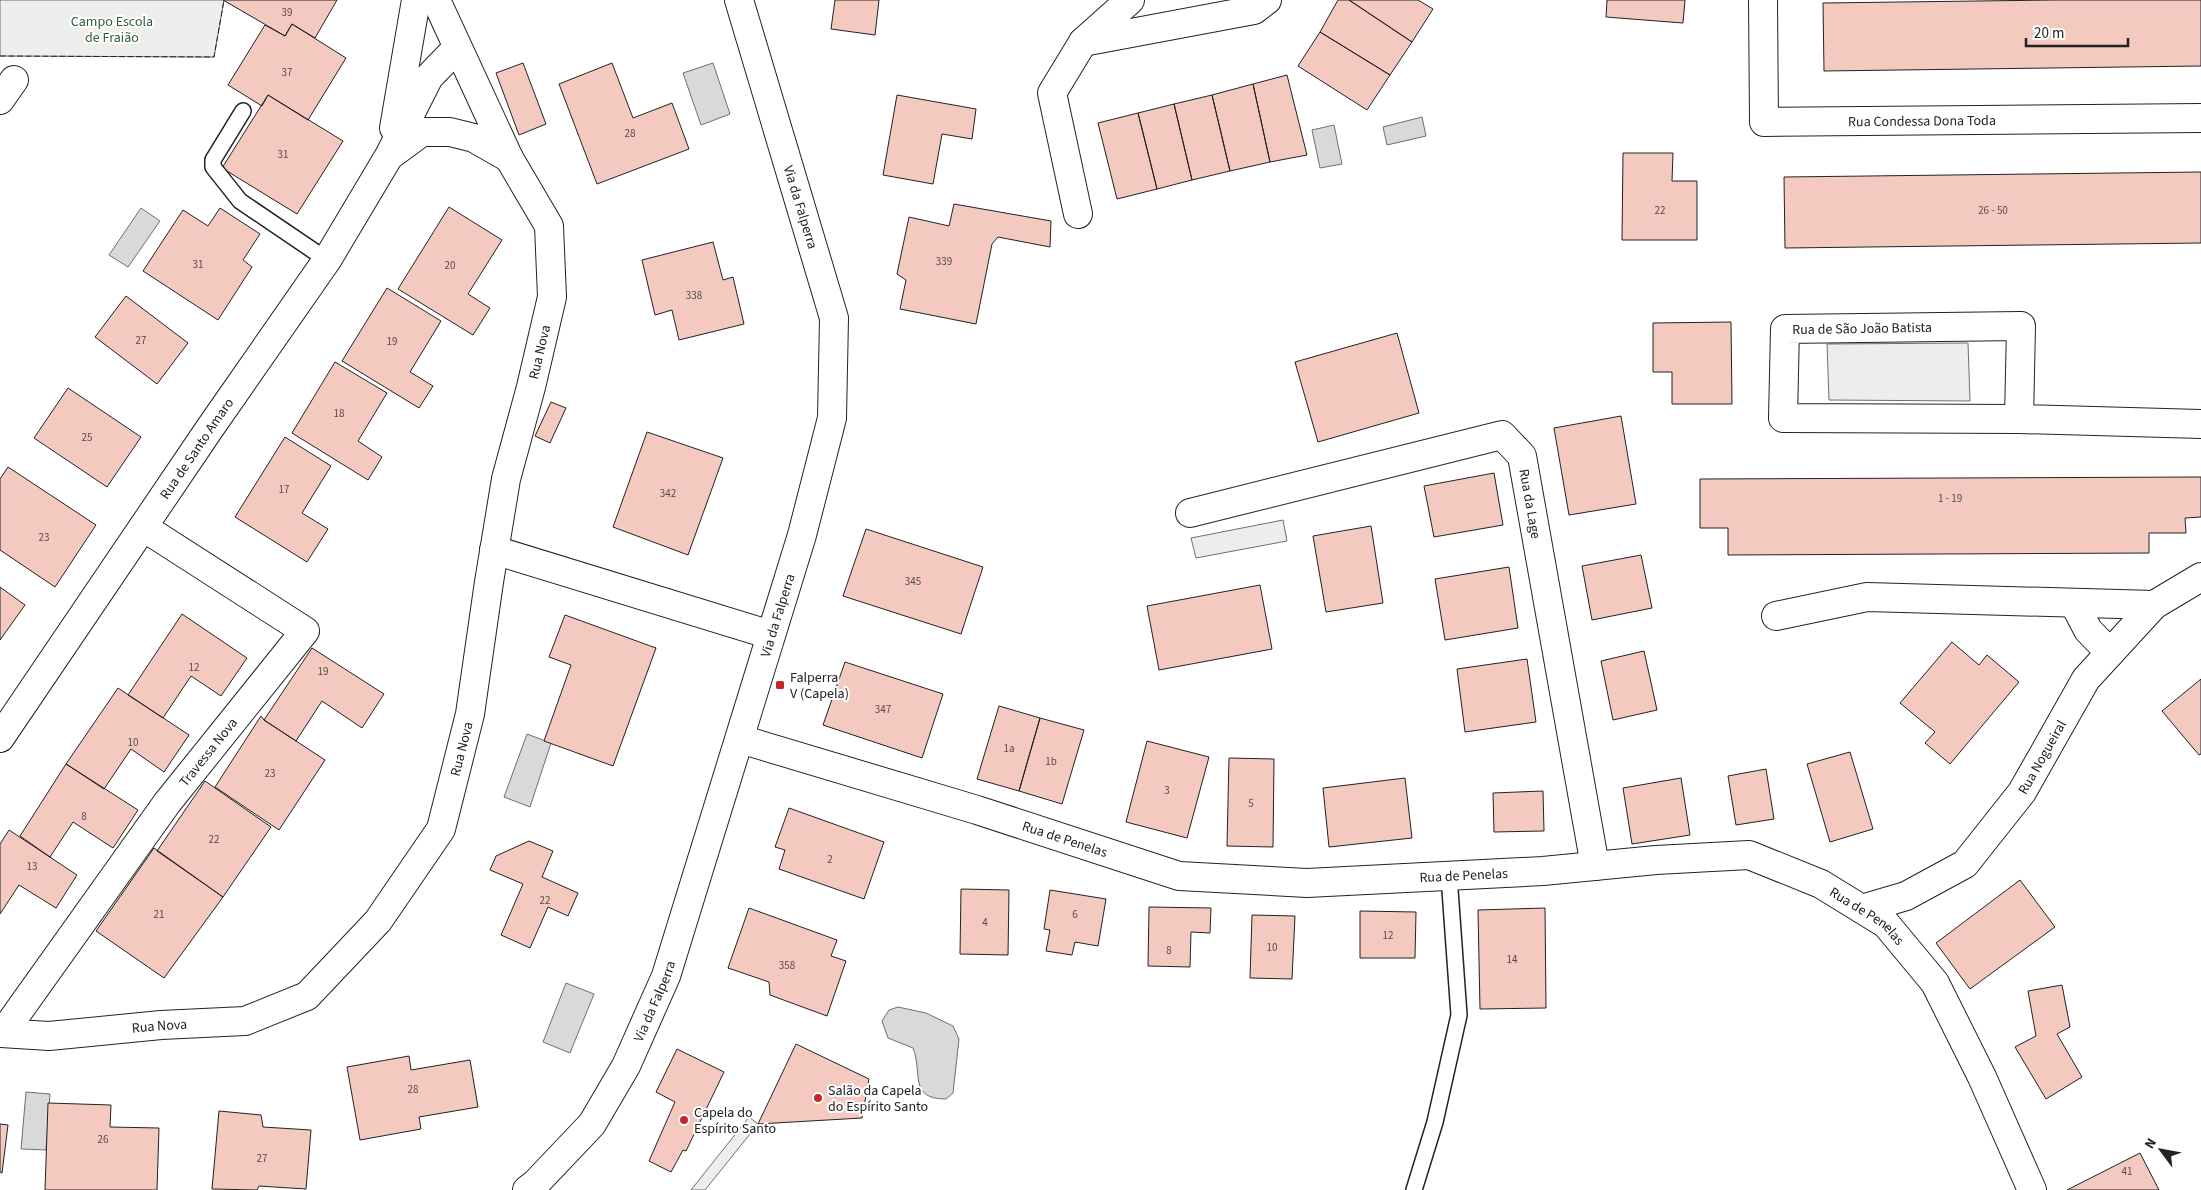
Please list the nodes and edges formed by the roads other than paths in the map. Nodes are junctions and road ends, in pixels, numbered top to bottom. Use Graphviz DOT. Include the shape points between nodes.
graph roads {
  1 [pos="416,0"];
  2 [pos="436,0"];
  3 [pos="739,0"];
  4 [pos="1130,0"];
  5 [pos="1267,0"];
  6 [pos="1763,0"];
  7 [pos="1082,42"];
  8 [pos="457,48"];
  9 [pos="243,111"];
  10 [pos="2201,118"];
  11 [pos="389,156"];
  12 [pos="509,158"];
  13 [pos="1078,214"];
  14 [pos="327,260"];
  15 [pos="2019,418"];
  16 [pos="2201,424"];
  17 [pos="1190,513"];
  18 [pos="143,527"];
  19 [pos="494,550"];
  20 [pos="2201,577"];
  21 [pos="2074,603"];
  22 [pos="2154,605"];
  23 [pos="1776,616"];
  24 [pos="771,635"];
  25 [pos="2110,653"];
  26 [pos="0,738"];
  27 [pos="740,739"];
  28 [pos="1595,866"];
  29 [pos="1449,876"];
  30 [pos="1862,909"];
  31 [pos="1,1033"];
  32 [pos="527,1190"];
  33 [pos="1414,1190"];
  34 [pos="2032,1190"];
  1 -- 11 [label="street"];
  2 -- 8 [label="street, Rua Nova"];
  3 -- 24 [label="street, Via da Falperra" via="834,318 832,418 802,535"];
  4 -- 7 [label="street"];
  5 -- 7 [label="street" via="1254,10"];
  6 -- 10 [label="street, Rua Condessa Dona Toda" via="1764,122"];
  7 -- 13 [label="street" via="1052,93"];
  8 -- 11 [label="street, Rua de Santo Amaro" via="429,78"];
  8 -- 12 [label="street, Rua Nova"];
  9 -- 14 [label="lane" via="213,160 213,167 240,201"];
  11 -- 12 [label="street" via="422,132 450,132 474,138"];
  11 -- 14 [label="street, Rua de Santo Amaro"];
  12 -- 19 [label="street, Rua Nova" via="549,226 552,297 506,478"];
  14 -- 18 [label="street, Rua de Santo Amaro"];
  15 -- 15 [label="street, Rua de São João Batista" via="1783,418 1785,329 2020,326"];
  15 -- 16 [label="street, Rua de São João Batista"];
  17 -- 28 [label="street, Rua da Lage" via="1502,436 1522,456"];
  18 -- 26 [label="street, Rua de Santo Amaro"];
  18 -- 31 [label="street, Travessa Nova" via="305,630 167,803"];
  19 -- 24 [label="street"];
  19 -- 31 [label="street, Rua Nova" via="470,714 441,829 378,921 307,996 245,1021 50,1036"];
  20 -- 22 [label="street, Rua Nogueiral"];
  21 -- 22 [label="street"];
  21 -- 23 [label="street" via="1867,597"];
  21 -- 25 [label="street" via="2088,630"];
  22 -- 25 [label="street, Rua Nogueiral"];
  24 -- 27 [label="street, Via da Falperra"];
  25 -- 30 [label="street, Rua Nogueiral" via="2086,679 2022,792 1965,864 1906,896"];
  27 -- 29 [label="street, Rua de Penelas" via="977,810 1179,876 1308,883"];
  27 -- 32 [label="street, Via da Falperra" via="666,976 626,1066 592,1124"];
  28 -- 29 [label="street, Rua de Penelas"];
  28 -- 30 [label="street, Rua de Penelas" via="1749,855 1821,884"];
  29 -- 33 [label="lane" via="1459,1015"];
  30 -- 34 [label="street, Rua de Penelas" via="1886,924 1935,983"];
}
